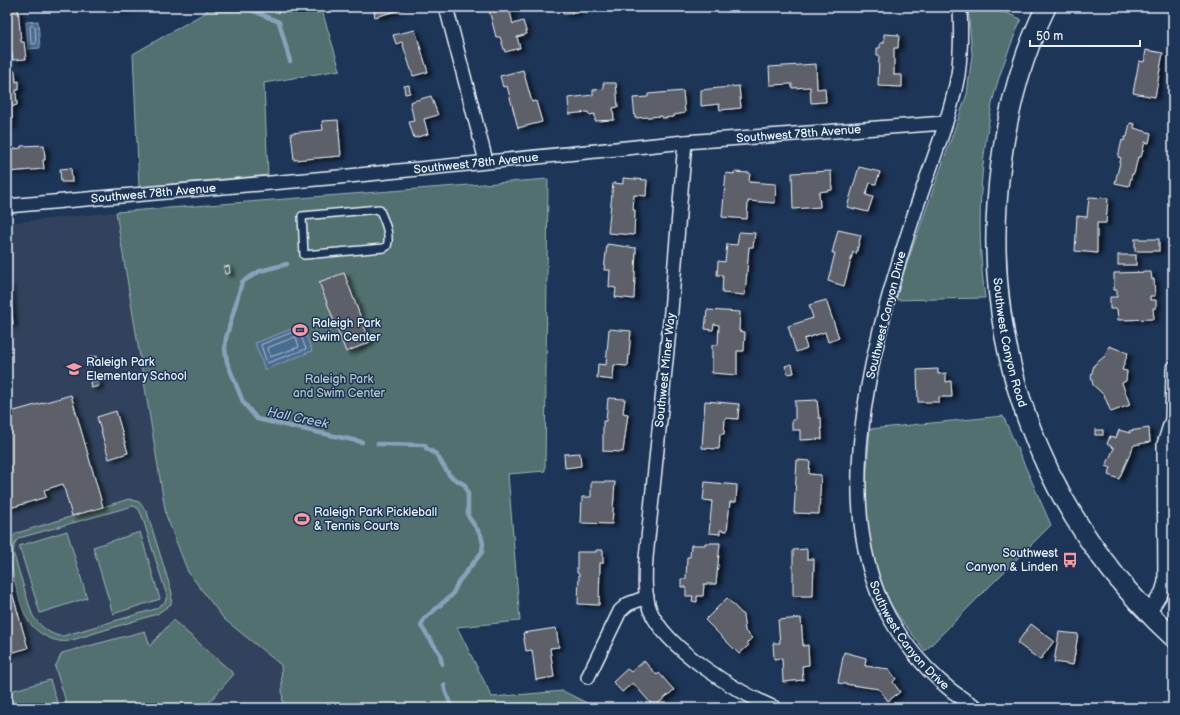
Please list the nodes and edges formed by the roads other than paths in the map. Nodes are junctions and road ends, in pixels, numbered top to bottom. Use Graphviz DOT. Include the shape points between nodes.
graph roads {
  1 [pos="446,7"];
  2 [pos="960,7"];
  3 [pos="1046,7"];
  4 [pos="945,123"];
  5 [pos="685,142"];
  6 [pos="486,161"];
  7 [pos="7,206"];
  8 [pos="379,208"];
  9 [pos="1173,368"];
  10 [pos="1169,497"];
  11 [pos="647,597"];
  12 [pos="1148,614"];
  13 [pos="1173,638"];
  14 [pos="588,677"];
  15 [pos="775,708"];
  16 [pos="978,708"];
  1 -- 6 [label="street"];
  2 -- 4 [label="street, Southwest Canyon Drive" via="958,75"];
  3 -- 12 [label="main road, Southwest Canyon Road" via="1021,70 1011,106 999,179 995,259 998,300 1015,384 1029,426 1067,506 1113,574"];
  4 -- 5 [label="street, Southwest 78th Avenue"];
  4 -- 16 [label="street, Southwest Canyon Drive" via="895,274 878,340 864,418 859,502 863,546 871,576 898,633 942,684"];
  5 -- 6 [label="street, Southwest 78th Avenue"];
  5 -- 11 [label="street, Southwest Miner Way" via="671,319 646,558"];
  6 -- 7 [label="street, Southwest 78th Avenue"];
  8 -- 8 [label="lane" via="388,238 387,246 384,248 304,255 302,216"];
  9 -- 10 [label="street" via="1172,419 1164,444"];
  10 -- 12 [label="street" via="1165,582 1162,592"];
  11 -- 14 [label="street" via="633,602 620,611"];
  11 -- 15 [label="street, Southwest Miner Way" via="649,608 658,626 692,658 753,699"];
  12 -- 13 [label="main road, Southwest Canyon Road"];
}
